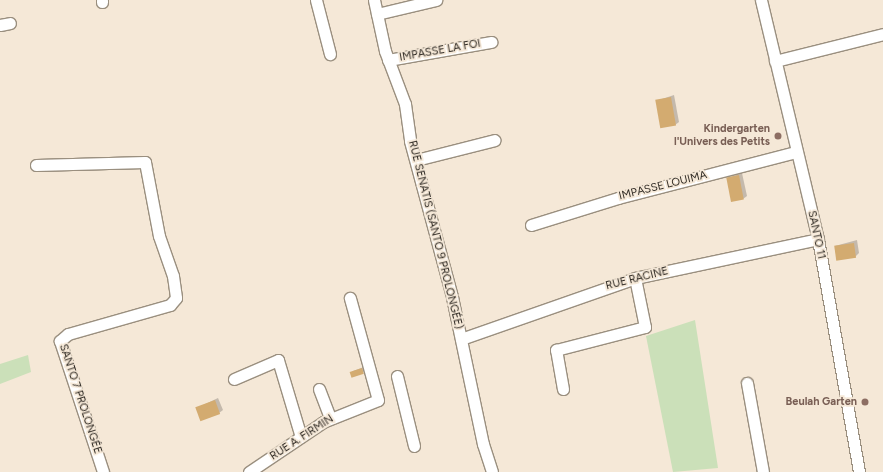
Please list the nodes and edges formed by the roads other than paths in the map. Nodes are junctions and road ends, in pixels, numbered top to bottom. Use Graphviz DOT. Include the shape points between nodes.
graph roads {
  1 [pos="316,0"];
  2 [pos="374,0"];
  3 [pos="436,0"];
  4 [pos="761,0"];
  5 [pos="377,14"];
  6 [pos="883,34"];
  7 [pos="491,42"];
  8 [pos="330,54"];
  9 [pos="388,60"];
  10 [pos="775,61"];
  11 [pos="495,140"];
  12 [pos="796,152"];
  13 [pos="416,160"];
  14 [pos="36,165"];
  15 [pos="531,225"];
  16 [pos="818,239"];
  17 [pos="634,278"];
  18 [pos="350,298"];
  19 [pos="461,339"];
  20 [pos="397,376"];
  21 [pos="234,379"];
  22 [pos="746,383"];
  23 [pos="318,388"];
  24 [pos="564,389"];
  25 [pos="330,418"];
  26 [pos="301,437"];
  27 [pos="414,446"];
  28 [pos="103,472"];
  29 [pos="249,472"];
  30 [pos="492,472"];
  31 [pos="763,472"];
  32 [pos="859,472"];
  1 -- 8 [label="street"];
  2 -- 5 [label="street, RUE SENATIS (SANTO 9 PROLONGÉE)"];
  3 -- 5 [label="street"];
  4 -- 10 [label="street, SANTO 11"];
  5 -- 9 [label="street, RUE SENATIS (SANTO 9 PROLONGÉE)"];
  6 -- 10 [label="street"];
  7 -- 9 [label="street, IMPASSE LA FOI"];
  9 -- 13 [label="street, RUE SENATIS (SANTO 9 PROLONGÉE)" via="405,104"];
  10 -- 12 [label="street, SANTO 11"];
  11 -- 13 [label="street"];
  12 -- 15 [label="street, IMPASSE LOUIMA" via="618,198"];
  12 -- 16 [label="street, SANTO 11"];
  13 -- 19 [label="street, RUE SENATIS (SANTO 9 PROLONGÉE)"];
  14 -- 28 [label="street, SANTO 7 PROLONGÉE" via="146,162 159,236 173,276 176,298 170,305 68,334 60,341"];
  16 -- 17 [label="street, RUE RACINE"];
  16 -- 32 [label="street, SANTO 11"];
  17 -- 19 [label="street, RUE RACINE"];
  17 -- 24 [label="street" via="645,327 556,350"];
  18 -- 25 [label="street, RUE A. FIRMIN" via="378,400"];
  19 -- 30 [label="street, RUE SENATIS (SANTO 9 PROLONGÉE)"];
  20 -- 27 [label="street"];
  21 -- 26 [label="street" via="278,360"];
  22 -- 31 [label="street"];
  23 -- 25 [label="street"];
  25 -- 26 [label="street, RUE A. FIRMIN"];
  26 -- 29 [label="street, RUE A. FIRMIN"];
}
